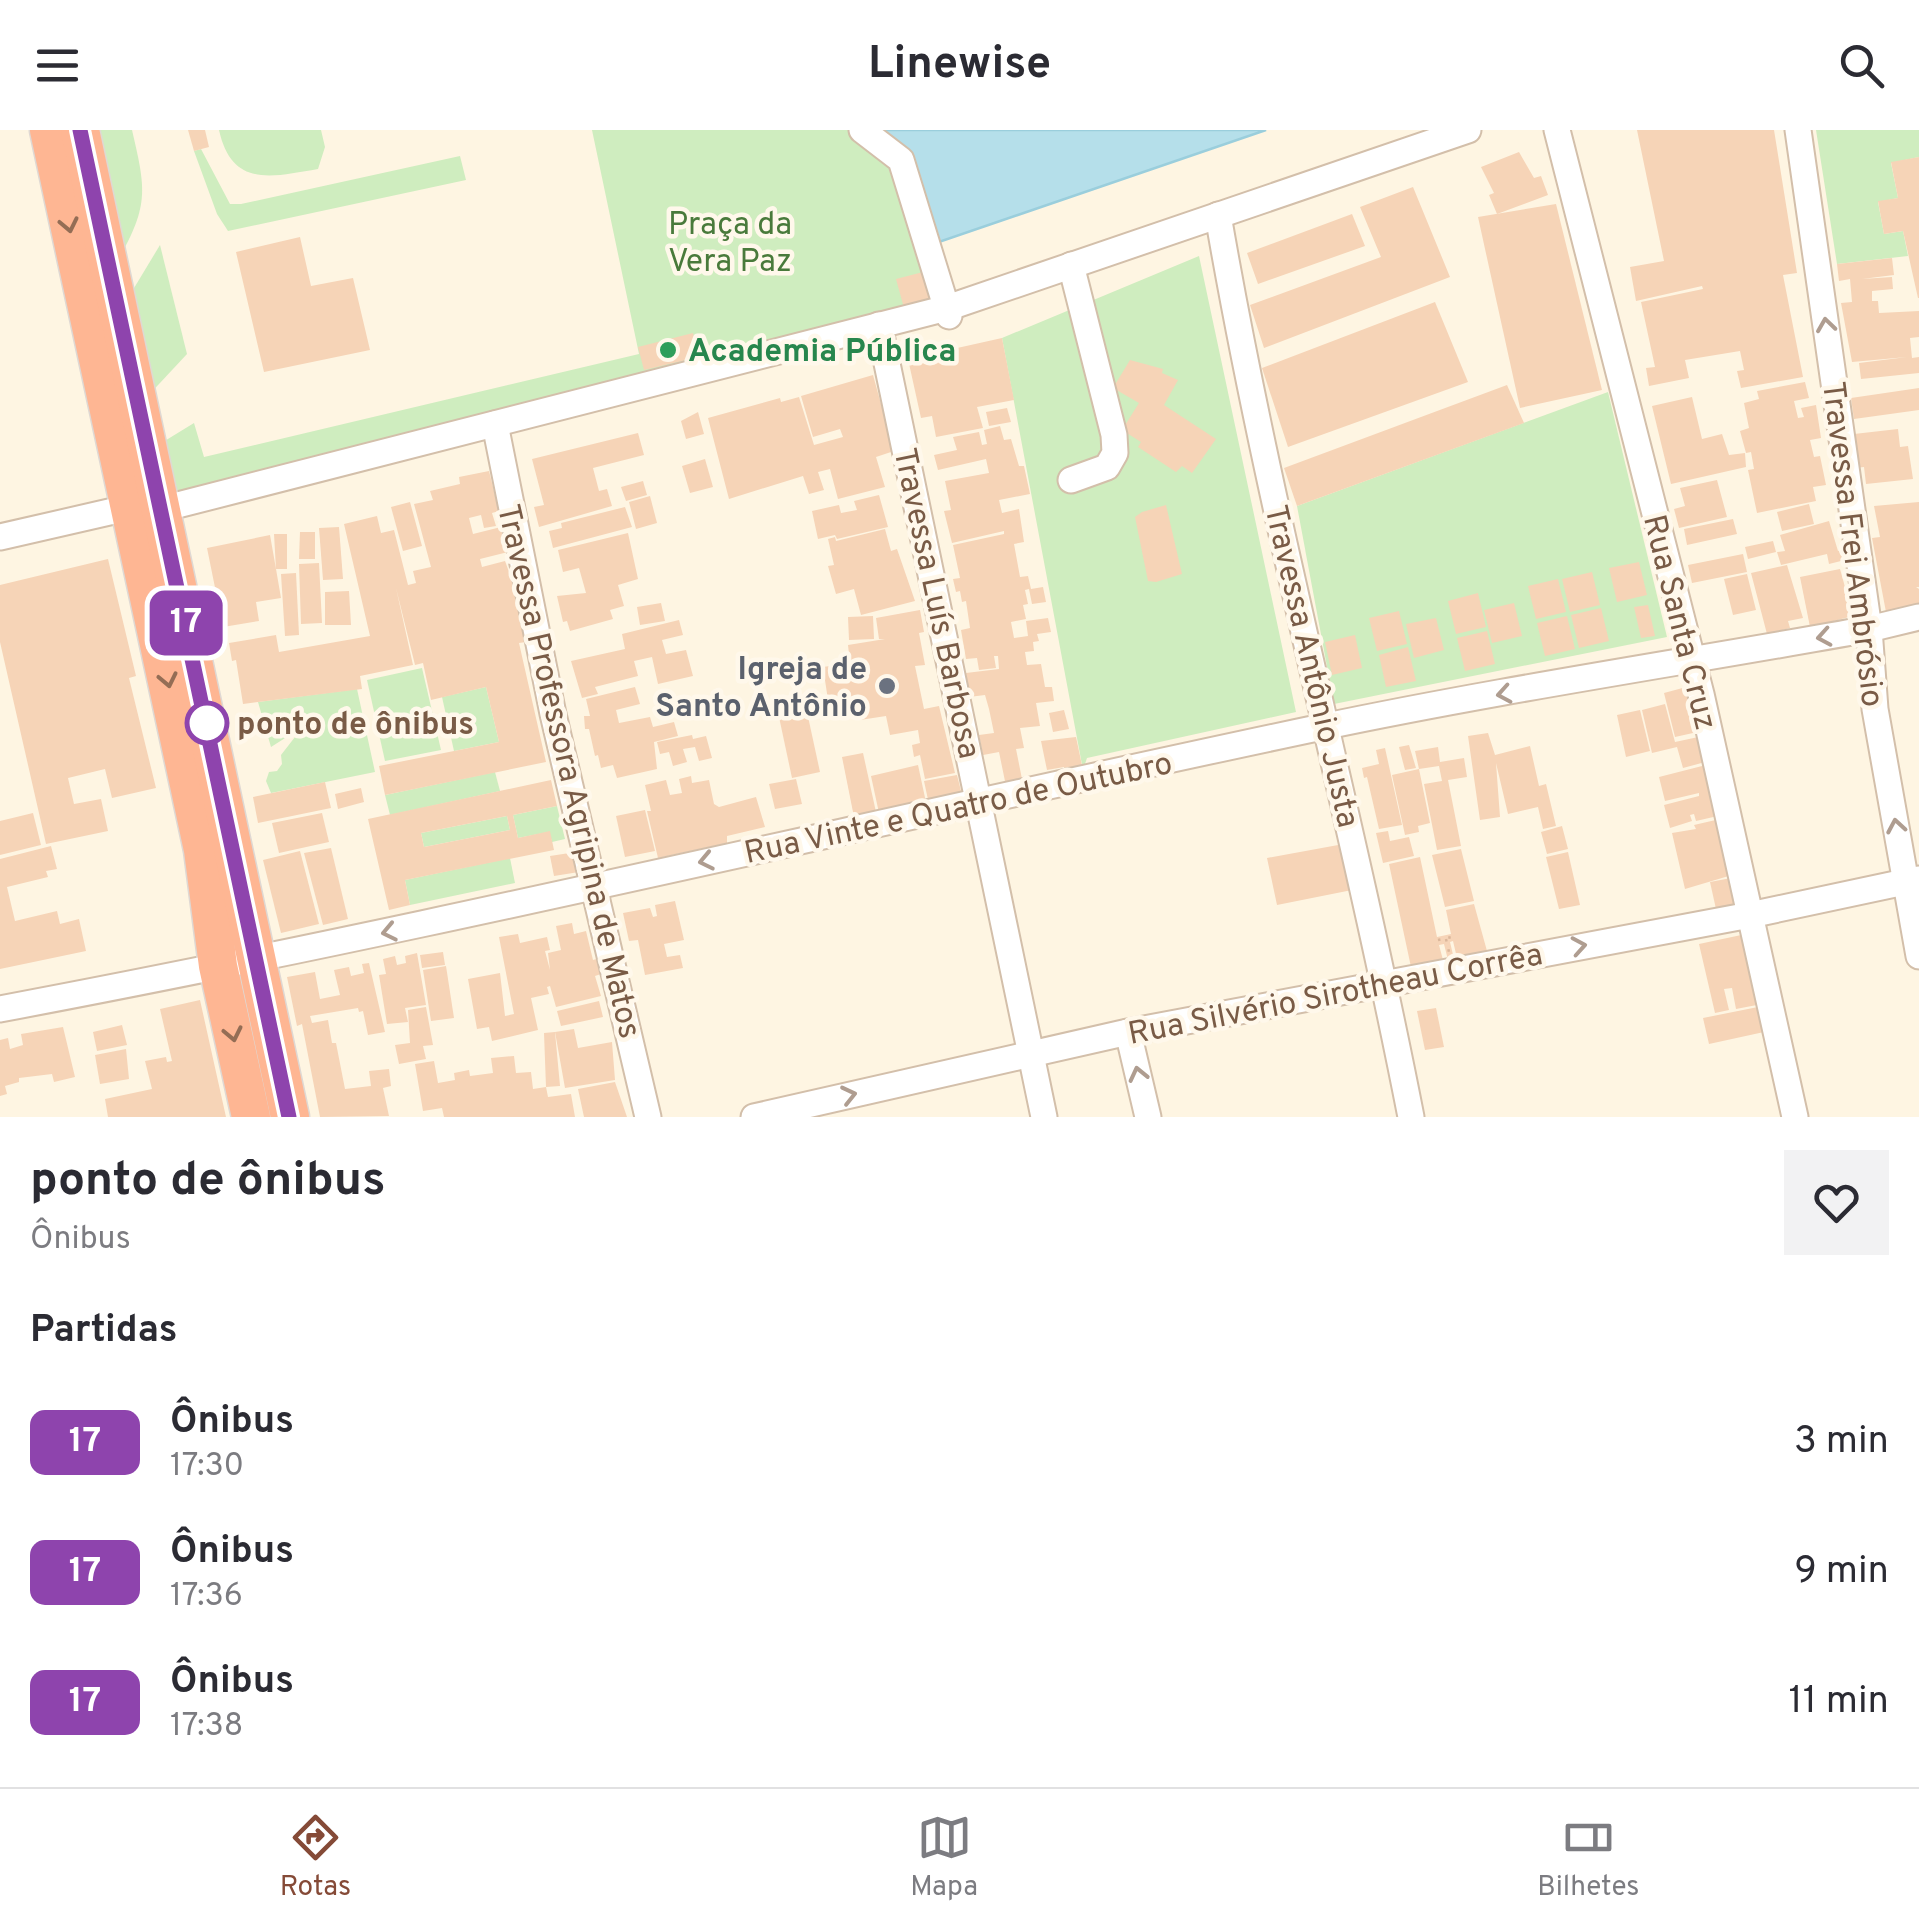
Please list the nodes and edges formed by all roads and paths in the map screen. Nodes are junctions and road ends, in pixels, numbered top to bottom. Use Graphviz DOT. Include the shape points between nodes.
graph roads {
  1 [pos="49,130"];
  2 [pos="80,130"];
  3 [pos="862,130"];
  4 [pos="1468,130"];
  5 [pos="1557,130"];
  6 [pos="1798,130"];
  7 [pos="1218,215"];
  8 [pos="1071,265"];
  9 [pos="948,312"];
  10 [pos="104,318"];
  11 [pos="879,325"];
  12 [pos="495,424"];
  13 [pos="1072,480"];
  14 [pos="146,508"];
  15 [pos="0,537"];
  16 [pos="1919,617"];
  17 [pos="1869,629"];
  18 [pos="1691,661"];
  19 [pos="1325,726"];
  20 [pos="980,803"];
  21 [pos="1912,880"];
  22 [pos="594,884"];
  23 [pos="1750,914"];
  24 [pos="1452,937"];
  25 [pos="1438,940"];
  26 [pos="1919,956"];
  27 [pos="256,957"];
  28 [pos="218,966"];
  29 [pos="1385,982"];
  30 [pos="0,1009"];
  31 [pos="1128,1032"];
  32 [pos="1029,1054"];
  33 [pos="251,1117"];
  34 [pos="290,1117"];
  35 [pos="648,1117"];
  36 [pos="754,1117"];
  37 [pos="1044,1117"];
  38 [pos="1148,1117"];
  39 [pos="1411,1117"];
  40 [pos="1792,1117"];
  1 -- 10 [label="highway, one-way"];
  2 -- 10 [label="highway"];
  3 -- 9 [label="street" via="901,160"];
  4 -- 7 [label="street"];
  5 -- 18 [label="street, Rua Santa Cruz"];
  17 -- 6 [label="street, Travessa Frei Ambrósio, one-way"];
  7 -- 8 [label="street"];
  7 -- 19 [label="street, Travessa Antônio Justa"];
  8 -- 9 [label="street"];
  8 -- 13 [label="street" via="1115,453 1107,467"];
  9 -- 11 [label="street"];
  10 -- 14 [label="highway"];
  11 -- 12 [label="street"];
  11 -- 20 [label="street, Travessa Luís Barbosa"];
  12 -- 14 [label="street"];
  12 -- 22 [label="street, Travessa Professora Agripina de Matos"];
  14 -- 15 [label="street"];
  14 -- 27 [label="highway"];
  14 -- 28 [label="highway, one-way"];
  16 -- 17 [label="street, Rua Vinte e Quatro de Outubro"];
  17 -- 18 [label="street, Rua Vinte e Quatro de Outubro, one-way"];
  21 -- 17 [label="street, Travessa Frei Ambrósio, one-way" via="1875,709"];
  18 -- 19 [label="street, Rua Vinte e Quatro de Outubro, one-way"];
  18 -- 23 [label="street, Rua Santa Cruz"];
  19 -- 20 [label="street, Rua Vinte e Quatro de Outubro"];
  19 -- 29 [label="street, Travessa Antônio Justa"];
  20 -- 22 [label="street, Rua Vinte e Quatro de Outubro, one-way"];
  20 -- 32 [label="street, Travessa Luís Barbosa"];
  21 -- 23 [label="street, Rua Silvério Sirotheau Corrêa"];
  21 -- 26 [label="street, Travessa Frei Ambrósio"];
  22 -- 27 [label="street, Rua Vinte e Quatro de Outubro, one-way"];
  22 -- 35 [label="street, Travessa Professora Agripina de Matos"];
  29 -- 23 [label="street, Rua Silvério Sirotheau Corrêa, one-way"];
  23 -- 40 [label="street, Rua Santa Cruz"];
  24 -- 25 [label="path"];
  27 -- 28 [label="street, Rua Vinte e Quatro de Outubro"];
  27 -- 34 [label="highway"];
  28 -- 30 [label="street, Rua Vinte e Quatro de Outubro"];
  28 -- 33 [label="highway, one-way"];
  29 -- 31 [label="street, Rua Silvério Sirotheau Corrêa"];
  29 -- 39 [label="street, Travessa Antônio Justa"];
  31 -- 32 [label="street, Rua Silvério Sirotheau Corrêa"];
  38 -- 31 [label="street, one-way"];
  36 -- 32 [label="street, Rua Silvério Sirotheau Corrêa, one-way"];
  32 -- 37 [label="street, Travessa Luís Barbosa"];
}
